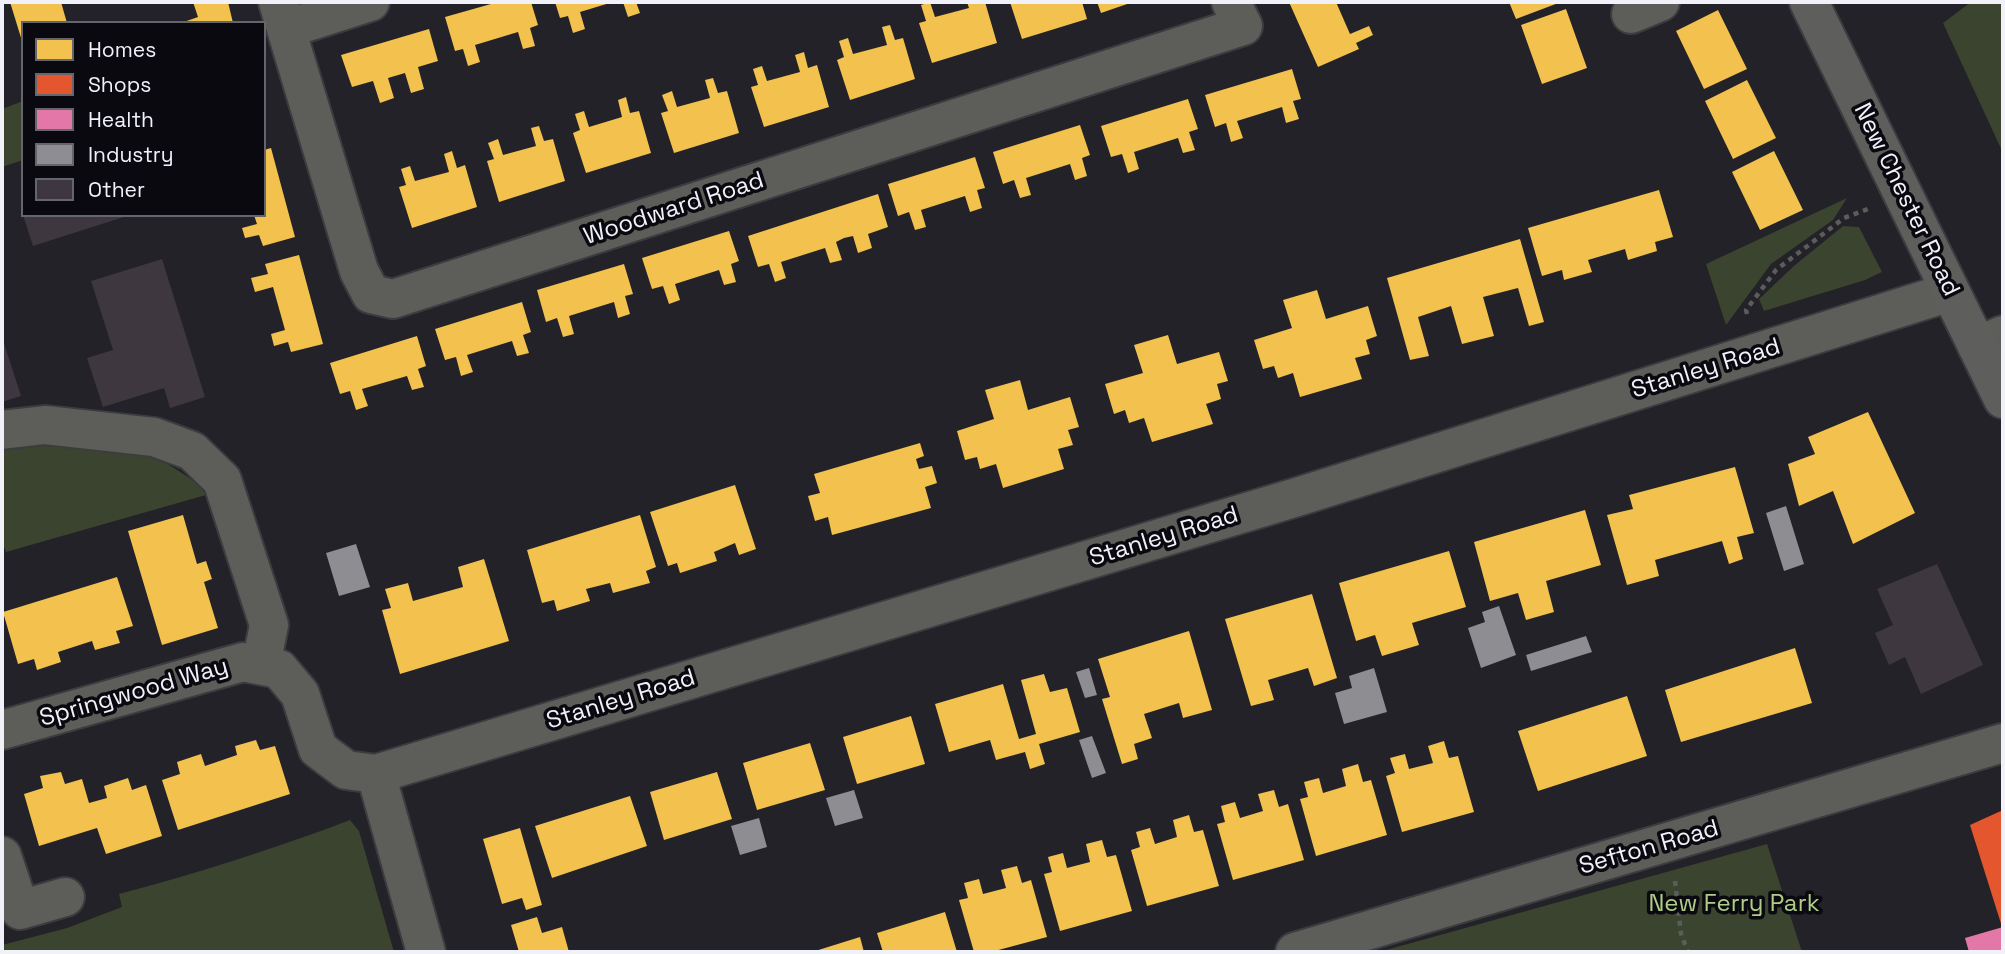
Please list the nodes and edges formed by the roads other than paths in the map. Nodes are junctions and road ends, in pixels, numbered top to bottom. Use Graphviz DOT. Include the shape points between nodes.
graph roads {
  1 [pos="370,2"];
  2 [pos="1231,2"];
  3 [pos="1809,2"];
  4 [pos="282,15"];
  5 [pos="1951,292"];
  6 [pos="1990,340"];
  7 [pos="2003,399"];
  8 [pos="2,430"];
  9 [pos="261,666"];
  10 [pos="2,730"];
  11 [pos="2003,743"];
  12 [pos="376,774"];
  13 [pos="2,856"];
  14 [pos="65,897"];
  15 [pos="426,952"];
  16 [pos="1295,952"];
  1 -- 4 [label="street"];
  2 -- 4 [label="street, Woodward Road" via="1242,26 393,299 371,294 359,271"];
  3 -- 5 [label="main road, New Chester Road"];
  5 -- 6 [label="main road, New Chester Road"];
  5 -- 12 [label="street, Stanley Road" via="1297,497"];
  6 -- 7 [label="main road, New Chester Road"];
  8 -- 9 [label="street" via="45,425 154,436 192,451 222,480 265,612 269,625"];
  9 -- 10 [label="street, Springwood Way" via="243,662"];
  9 -- 12 [label="street, Springwood Way" via="279,669 300,694 318,749 346,770"];
  11 -- 16 [label="street, Sefton Road" via="1908,784 1814,812 1673,841"];
  12 -- 15 [label="street"];
  13 -- 14 [label="street" via="20,910"];
}
